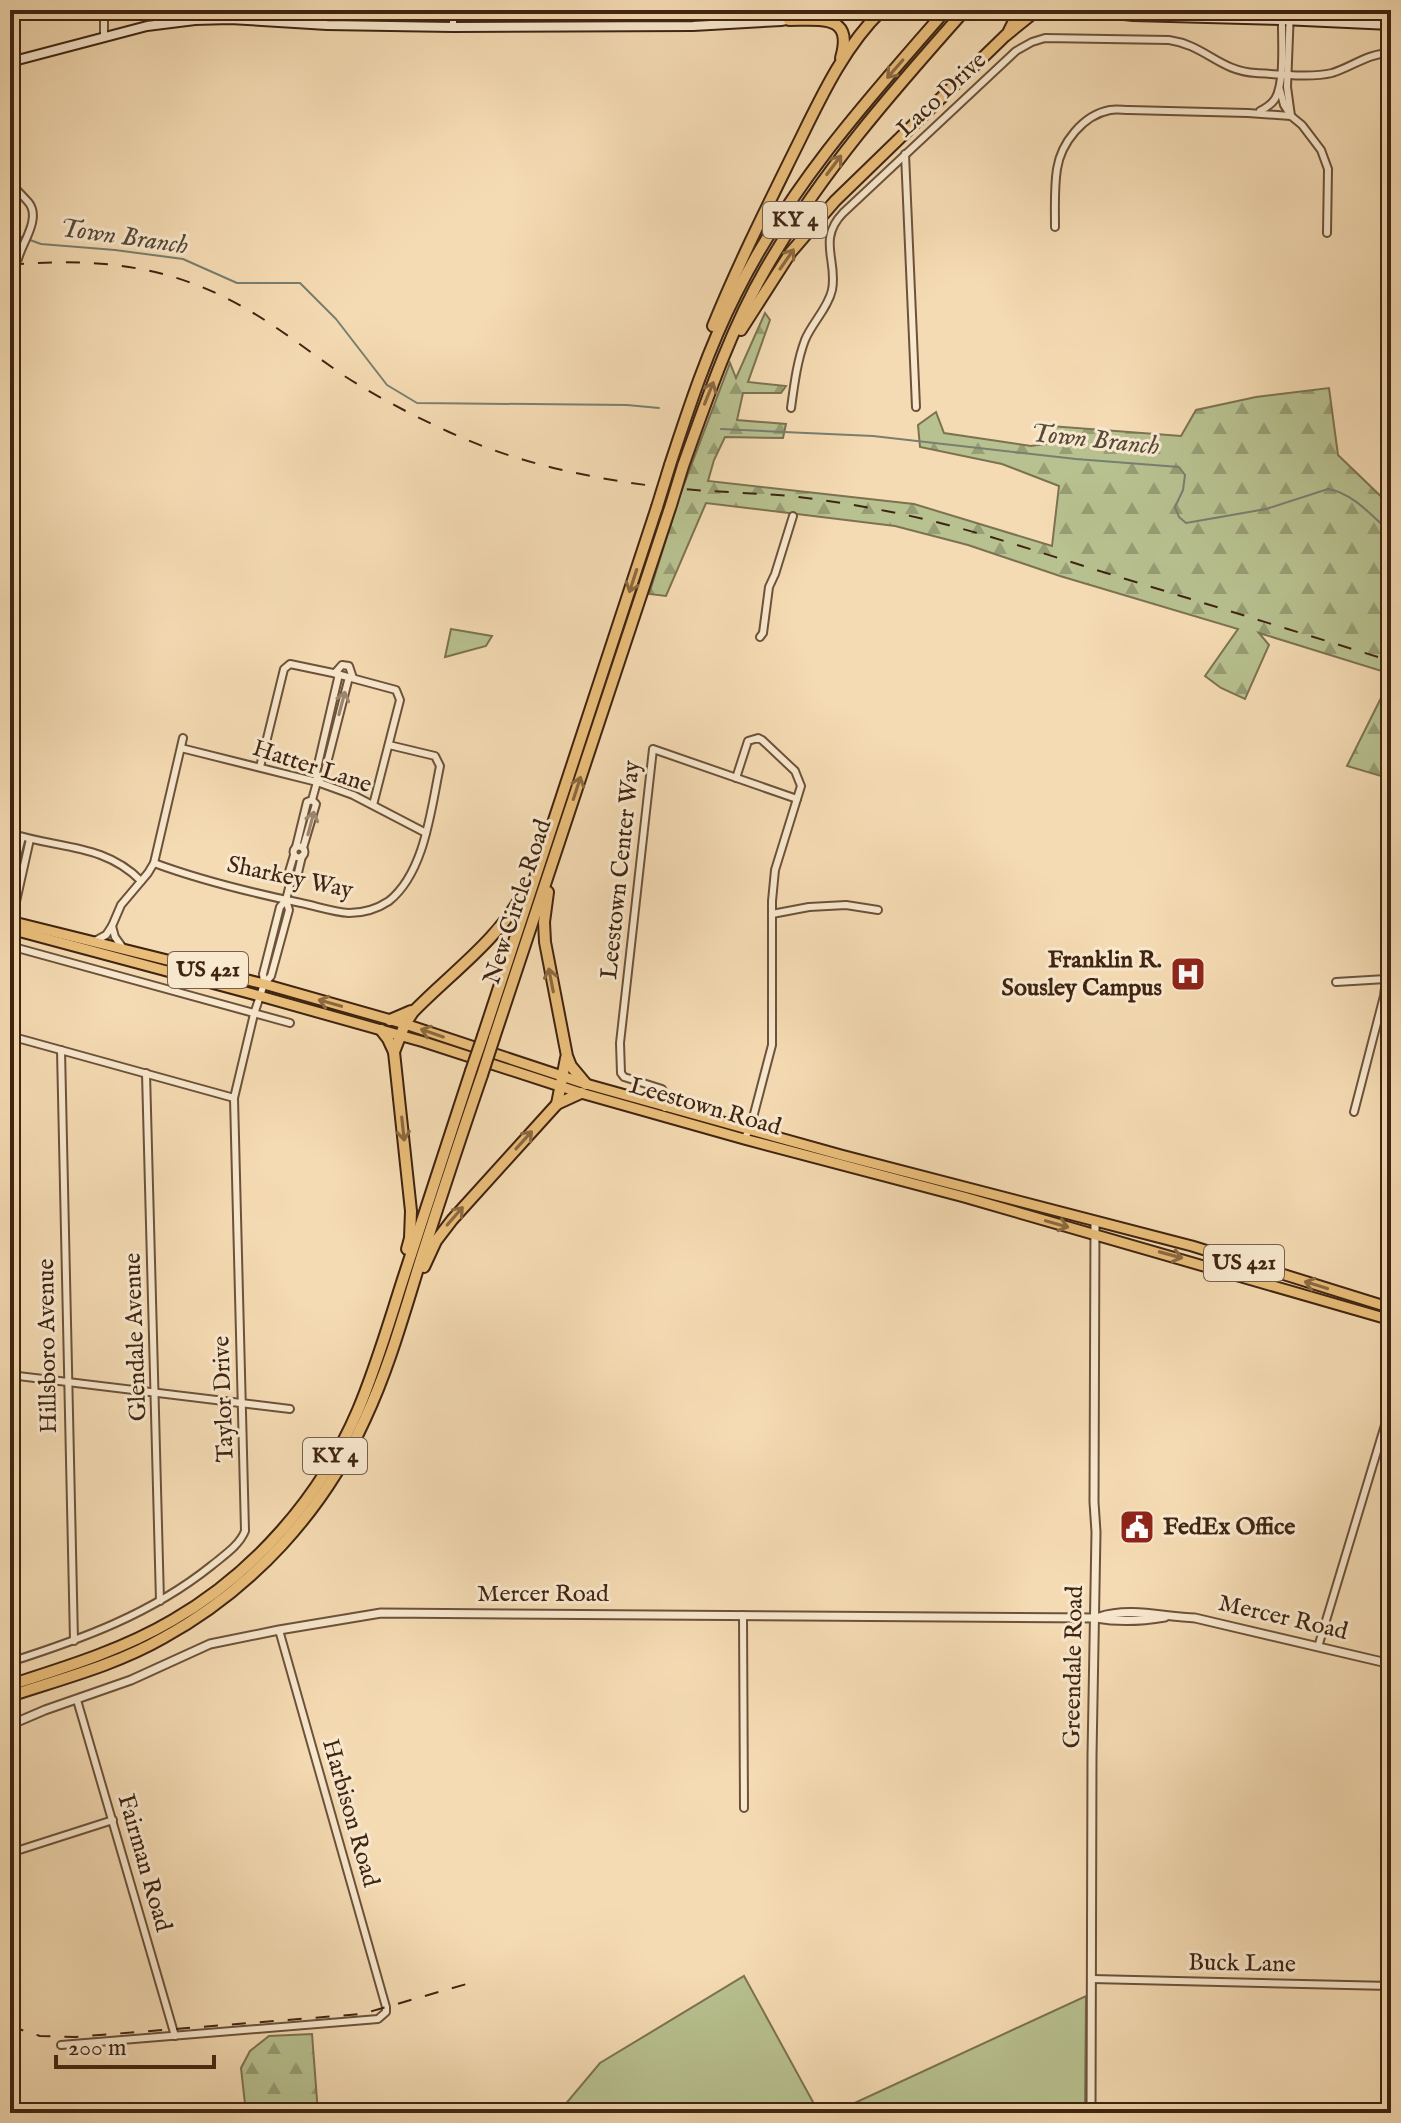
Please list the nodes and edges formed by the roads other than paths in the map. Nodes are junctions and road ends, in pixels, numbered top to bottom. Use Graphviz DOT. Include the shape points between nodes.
graph roads {
  1 [pos="104,10"];
  2 [pos="453,10"];
  3 [pos="835,10"];
  4 [pos="882,10"];
  5 [pos="946,10"];
  6 [pos="965,10"];
  7 [pos="1014,10"];
  8 [pos="1037,10"];
  9 [pos="1077,10"];
  10 [pos="1290,10"];
  11 [pos="789,15"];
  12 [pos="1284,17"];
  13 [pos="1391,25"];
  14 [pos="453,27"];
  15 [pos="104,36"];
  16 [pos="1005,36"];
  17 [pos="1391,53"];
  18 [pos="10,62"];
  19 [pos="839,68"];
  20 [pos="1285,74"];
  21 [pos="1280,86"];
  22 [pos="1257,113"];
  23 [pos="1291,116"];
  24 [pos="905,154"];
  25 [pos="10,183"];
  26 [pos="1055,227"];
  27 [pos="1327,233"];
  28 [pos="18,259"];
  29 [pos="727,347"];
  30 [pos="707,359"];
  31 [pos="916,407"];
  32 [pos="791,408"];
  33 [pos="793,516"];
  34 [pos="760,637"];
  35 [pos="337,674"];
  36 [pos="351,677"];
  37 [pos="183,738"];
  38 [pos="389,745"];
  39 [pos="181,748"];
  40 [pos="260,767"];
  41 [pos="736,778"];
  42 [pos="317,782"];
  43 [pos="797,799"];
  44 [pos="373,805"];
  45 [pos="10,833"];
  46 [pos="426,833"];
  47 [pos="22,837"];
  48 [pos="30,839"];
  49 [pos="553,862"];
  50 [pos="154,863"];
  51 [pos="536,873"];
  52 [pos="141,881"];
  53 [pos="10,883"];
  54 [pos="286,900"];
  55 [pos="878,910"];
  56 [pos="772,914"];
  57 [pos="10,924"];
  58 [pos="112,926"];
  59 [pos="91,942"];
  60 [pos="10,946"];
  61 [pos="126,950"];
  62 [pos="1388,977"];
  63 [pos="1336,982"];
  64 [pos="264,984"];
  65 [pos="260,996"];
  66 [pos="419,1006"];
  67 [pos="254,1014"];
  68 [pos="390,1020"];
  69 [pos="290,1023"];
  70 [pos="405,1024"];
  71 [pos="381,1030"];
  72 [pos="10,1036"];
  73 [pos="401,1036"];
  74 [pos="488,1037"];
  75 [pos="61,1050"];
  76 [pos="394,1052"];
  77 [pos="567,1056"];
  78 [pos="146,1073"];
  79 [pos="562,1082"];
  80 [pos="583,1088"];
  81 [pos="234,1098"];
  82 [pos="557,1104"];
  83 [pos="665,1111"];
  84 [pos="1354,1112"];
  85 [pos="747,1134"];
  86 [pos="965,1192"];
  87 [pos="1095,1222"];
  88 [pos="1096,1235"];
  89 [pos="1391,1308"];
  90 [pos="399,1309"];
  91 [pos="1391,1320"];
  92 [pos="10,1375"];
  93 [pos="67,1382"];
  94 [pos="156,1394"];
  95 [pos="242,1403"];
  96 [pos="1391,1405"];
  97 [pos="290,1409"];
  98 [pos="160,1601"];
  99 [pos="743,1615"];
  100 [pos="1096,1618"];
  101 [pos="279,1630"];
  102 [pos="74,1641"];
  103 [pos="1318,1647"];
  104 [pos="10,1662"];
  105 [pos="1391,1664"];
  106 [pos="10,1685"];
  107 [pos="10,1696"];
  108 [pos="77,1700"];
  109 [pos="10,1725"];
  110 [pos="744,1808"];
  111 [pos="113,1820"];
  112 [pos="10,1853"];
  113 [pos="1092,1979"];
  114 [pos="1391,1986"];
  115 [pos="175,2036"];
  116 [pos="61,2045"];
  117 [pos="1091,2113"];
  1 -- 15 [label="street"];
  2 -- 14 [label="street"];
  3 -- 11 [label="main road"];
  4 -- 19 [label="highway"];
  5 -- 30 [label="highway, New Circle Road / KY 4, one-way" via="800,185 736,292"];
  29 -- 6 [label="highway, New Circle Road / KY 4, one-way" via="765,270 819,185"];
  7 -- 16 [label="highway"];
  8 -- 16 [label="highway"];
  9 -- 12 [label="main road" via="1133,16"];
  10 -- 12 [label="street"];
  11 -- 14 [label="main road" via="744,25"];
  11 -- 19 [label="highway" via="839,26 845,40"];
  12 -- 13 [label="main road"];
  12 -- 20 [label="street"];
  14 -- 15 [label="main road" via="213,19"];
  15 -- 18 [label="main road"];
  29 -- 16 [label="highway, one-way" via="791,252 835,201"];
  17 -- 20 [label="street, Laco Drive" via="1330,73"];
  19 -- 30 [label="highway" via="741,259 710,333"];
  20 -- 21 [label="street"];
  20 -- 23 [label="street"];
  20 -- 24 [label="street, Laco Drive" via="1238,71 1181,42 1040,39 1016,51"];
  21 -- 22 [label="street" via="1275,100"];
  21 -- 23 [label="street"];
  22 -- 23 [label="street"];
  22 -- 26 [label="street" via="1110,110 1095,116 1071,135 1060,156"];
  23 -- 27 [label="street" via="1321,150 1328,169"];
  24 -- 31 [label="street"];
  24 -- 32 [label="street, Laco Drive" via="832,227 832,289 802,350"];
  25 -- 28 [label="street" via="33,212"];
  49 -- 29 [label="highway, New Circle Road / KY 4, one-way, bridge"];
  30 -- 51 [label="highway, New Circle Road / KY 4, one-way, bridge"];
  33 -- 34 [label="street" via="769,587"];
  35 -- 36 [label="street" via="342,665 349,666"];
  35 -- 40 [label="street" via="294,663 284,669"];
  35 -- 42 [label="street"];
  36 -- 38 [label="street" via="396,690 400,696"];
  42 -- 36 [label="street, one-way" via="324,775"];
  37 -- 39 [label="street"];
  38 -- 44 [label="street"];
  38 -- 46 [label="street, Sharkey Way" via="435,756 439,762"];
  39 -- 40 [label="street, Hatter Lane"];
  39 -- 50 [label="street"];
  40 -- 42 [label="street, Hatter Lane"];
  41 -- 43 [label="street, Leestown Center Way"];
  41 -- 43 [label="street" via="748,741 758,738 795,771 801,786"];
  41 -- 83 [label="street, Leestown Center Way" via="653,749 620,1061 624,1077 662,1089"];
  42 -- 44 [label="street, Hatter Lane"];
  42 -- 54 [label="street, Taylor Drive" via="312,800 316,804 288,875"];
  43 -- 56 [label="street" via="775,870"];
  44 -- 46 [label="street, Hatter Lane"];
  45 -- 47 [label="street"];
  46 -- 54 [label="street, Sharkey Way" via="421,854 403,884 372,911 349,913"];
  47 -- 48 [label="street"];
  47 -- 53 [label="street"];
  48 -- 52 [label="street" via="98,853"];
  48 -- 57 [label="street"];
  49 -- 74 [label="highway, New Circle Road / KY 4"];
  77 -- 49 [label="highway, one-way" via="544,932"];
  50 -- 52 [label="street"];
  50 -- 54 [label="street, Sharkey Way"];
  51 -- 66 [label="highway" via="494,935"];
  51 -- 74 [label="highway, New Circle Road / KY 4"];
  52 -- 58 [label="street"];
  54 -- 64 [label="street, Taylor Drive" via="280,907"];
  55 -- 56 [label="street" via="846,905"];
  56 -- 85 [label="street" via="772,1045"];
  57 -- 59 [label="main road, Leestown Road / US 421"];
  57 -- 65 [label="main road, Leestown Road / US 421"];
  58 -- 59 [label="street"];
  58 -- 61 [label="street"];
  59 -- 61 [label="main road, Leestown Road / US 421"];
  60 -- 67 [label="street"];
  61 -- 64 [label="main road, Leestown Road / US 421"];
  62 -- 63 [label="street"];
  62 -- 84 [label="street"];
  64 -- 65 [label="street, Taylor Drive"];
  68 -- 64 [label="main road, Leestown Road / US 421, one-way"];
  65 -- 67 [label="street, Taylor Drive"];
  65 -- 71 [label="main road, Leestown Road / US 421"];
  66 -- 68 [label="highway"];
  66 -- 70 [label="highway"];
  67 -- 69 [label="street"];
  67 -- 81 [label="street, Taylor Drive"];
  68 -- 70 [label="main road, Leestown Road / US 421"];
  70 -- 73 [label="highway"];
  79 -- 70 [label="main road, Leestown Road / US 421, one-way"];
  71 -- 73 [label="main road, Leestown Road / US 421"];
  71 -- 76 [label="highway"];
  72 -- 75 [label="street"];
  73 -- 76 [label="highway"];
  73 -- 79 [label="main road, Leestown Road / US 421"];
  74 -- 90 [label="highway, New Circle Road / KY 4, bridge"];
  75 -- 78 [label="street"];
  75 -- 93 [label="street, Hillsboro Avenue"];
  76 -- 90 [label="highway, one-way" via="411,1211"];
  77 -- 79 [label="highway"];
  77 -- 80 [label="highway"];
  78 -- 81 [label="street"];
  78 -- 94 [label="street, Glendale Avenue"];
  79 -- 80 [label="main road, Leestown Road / US 421"];
  79 -- 82 [label="highway"];
  80 -- 82 [label="highway"];
  80 -- 83 [label="main road, Leestown Road / US 421"];
  81 -- 95 [label="street, Taylor Drive"];
  90 -- 82 [label="highway, one-way" via="443,1230"];
  83 -- 85 [label="main road, Leestown Road / US 421"];
  85 -- 86 [label="main road, Leestown Road / US 421"];
  86 -- 87 [label="main road, Leestown Road"];
  86 -- 88 [label="main road, Leestown Road, one-way"];
  87 -- 88 [label="street, Greendale Road"];
  89 -- 87 [label="main road, Leestown Road / US 421, one-way" via="1192,1246"];
  88 -- 91 [label="main road, Leestown Road / US 421, one-way"];
  88 -- 100 [label="street, Greendale Road"];
  90 -- 106 [label="highway, New Circle Road / KY 4" via="332,1462 266,1547 212,1594 143,1637"];
  90 -- 107 [label="highway, New Circle Road / KY 4" via="381,1380 355,1440 325,1492 265,1563 223,1600 160,1640"];
  92 -- 93 [label="street"];
  93 -- 94 [label="street"];
  93 -- 102 [label="street, Hillsboro Avenue"];
  94 -- 95 [label="street"];
  94 -- 98 [label="street, Glendale Avenue"];
  95 -- 97 [label="street"];
  95 -- 98 [label="street, Taylor Drive" via="245,1531 214,1563"];
  96 -- 103 [label="street"];
  98 -- 102 [label="street, Taylor Drive"];
  99 -- 100 [label="street, Mercer Road"];
  99 -- 101 [label="street, Mercer Road" via="381,1613"];
  99 -- 110 [label="street"];
  100 -- 103 [label="street, Mercer Road" via="1111,1613 1195,1618"];
  100 -- 113 [label="street, Greendale Road"];
  101 -- 108 [label="street, Mercer Road" via="210,1644"];
  101 -- 115 [label="street, Harbison Road" via="386,2007 384,2016"];
  102 -- 104 [label="street, Taylor Drive"];
  103 -- 105 [label="street, Mercer Road"];
  108 -- 109 [label="street, Mercer Road"];
  108 -- 111 [label="street, Fairman Road"];
  111 -- 112 [label="street"];
  111 -- 115 [label="street, Fairman Road"];
  113 -- 114 [label="street, Buck Lane"];
  113 -- 117 [label="street, Greendale Road"];
  115 -- 116 [label="street"];
}
